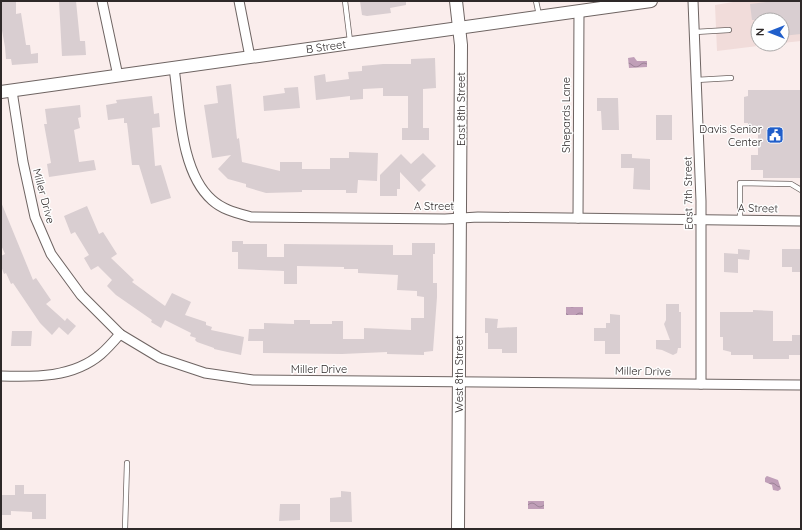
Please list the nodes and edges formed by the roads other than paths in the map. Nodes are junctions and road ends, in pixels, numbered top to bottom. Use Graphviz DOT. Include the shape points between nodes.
graph roads {
  1 [pos="102,1"];
  2 [pos="239,1"];
  3 [pos="345,1"];
  4 [pos="456,1"];
  5 [pos="536,1"];
  6 [pos="651,1"];
  7 [pos="693,1"];
  8 [pos="579,11"];
  9 [pos="540,16"];
  10 [pos="459,29"];
  11 [pos="729,30"];
  12 [pos="695,32"];
  13 [pos="351,43"];
  14 [pos="250,57"];
  15 [pos="174,68"];
  16 [pos="118,76"];
  17 [pos="731,78"];
  18 [pos="696,80"];
  19 [pos="7,91"];
  20 [pos="801,190"];
  21 [pos="460,218"];
  22 [pos="578,218"];
  23 [pos="701,220"];
  24 [pos="740,220"];
  25 [pos="801,221"];
  26 [pos="120,334"];
  27 [pos="1,376"];
  28 [pos="458,381"];
  29 [pos="700,384"];
  30 [pos="801,385"];
  31 [pos="127,463"];
  32 [pos="125,529"];
  33 [pos="458,529"];
  1 -- 16 [label="street"];
  2 -- 14 [label="street"];
  3 -- 13 [label="lane"];
  4 -- 10 [label="street, East 8th Street"];
  5 -- 9 [label="lane"];
  6 -- 8 [label="street, B Street"];
  7 -- 12 [label="street, East 7th Street"];
  8 -- 9 [label="street, B Street"];
  8 -- 22 [label="street, Shepards Lane"];
  9 -- 10 [label="street, B Street"];
  10 -- 13 [label="street, B Street"];
  10 -- 21 [label="street, East 8th Street"];
  11 -- 12 [label="lane"];
  12 -- 18 [label="street, East 7th Street"];
  13 -- 14 [label="street, B Street"];
  14 -- 15 [label="street, B Street"];
  15 -- 16 [label="street, B Street"];
  15 -- 21 [label="street, A Street" via="188,160 197,184 212,201 230,211 251,217"];
  16 -- 19 [label="street, B Street"];
  17 -- 18 [label="lane"];
  18 -- 23 [label="street, East 7th Street"];
  19 -- 26 [label="street, Miller Drive" via="35,217 52,254 81,295"];
  20 -- 24 [label="lane" via="791,184 740,183"];
  21 -- 22 [label="street, A Street"];
  21 -- 28 [label="street, West 8th Street"];
  22 -- 23 [label="street, A Street"];
  23 -- 24 [label="street, A Street"];
  23 -- 29 [label="street, East 7th Street"];
  24 -- 25 [label="street, A Street"];
  26 -- 27 [label="street" via="101,355 75,369 44,377"];
  26 -- 28 [label="street, Miller Drive" via="160,358 205,373 246,379"];
  28 -- 29 [label="street, Miller Drive"];
  28 -- 33 [label="street, West 8th Street"];
  29 -- 30 [label="street, Miller Drive"];
  31 -- 32 [label="lane"];
}
